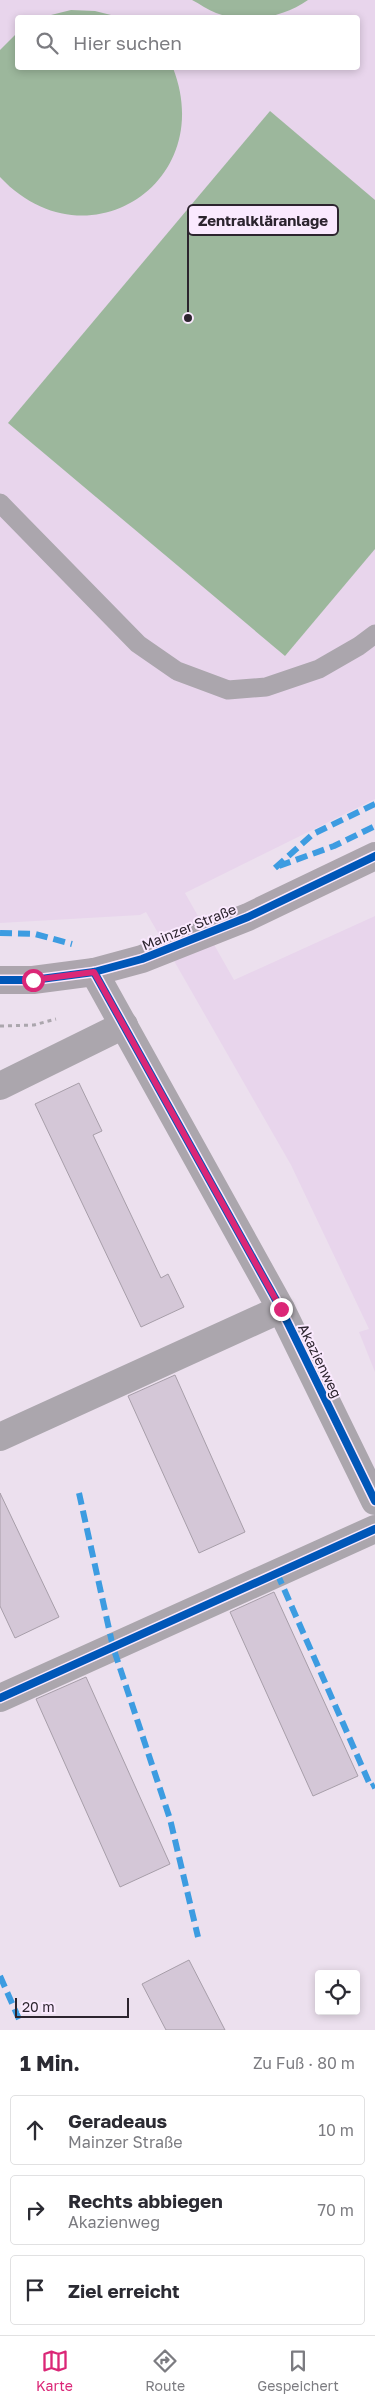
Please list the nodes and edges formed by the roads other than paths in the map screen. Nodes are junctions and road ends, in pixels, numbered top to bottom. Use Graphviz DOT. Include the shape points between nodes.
graph roads {
  1 [pos="0,503"];
  2 [pos="375,634"];
  3 [pos="375,856"];
  4 [pos="94,972"];
  5 [pos="0,980"];
  6 [pos="124,1025"];
  7 [pos="0,1086"];
  8 [pos="281,1309"];
  9 [pos="0,1437"];
  10 [pos="375,1501"];
  11 [pos="375,1529"];
  12 [pos="0,1698"];
  1 -- 2 [label="lane" via="138,644 178,671 228,690 266,687 319,669"];
  3 -- 4 [label="main road, Mainzer Straße" via="248,917 142,959"];
  4 -- 5 [label="main road, Mainzer Straße" via="33,980"];
  4 -- 6 [label="street, Akazienweg"];
  6 -- 7 [label="street"];
  6 -- 8 [label="street, Akazienweg"];
  8 -- 9 [label="street"];
  8 -- 10 [label="street, Akazienweg"];
  11 -- 12 [label="street"];
}
